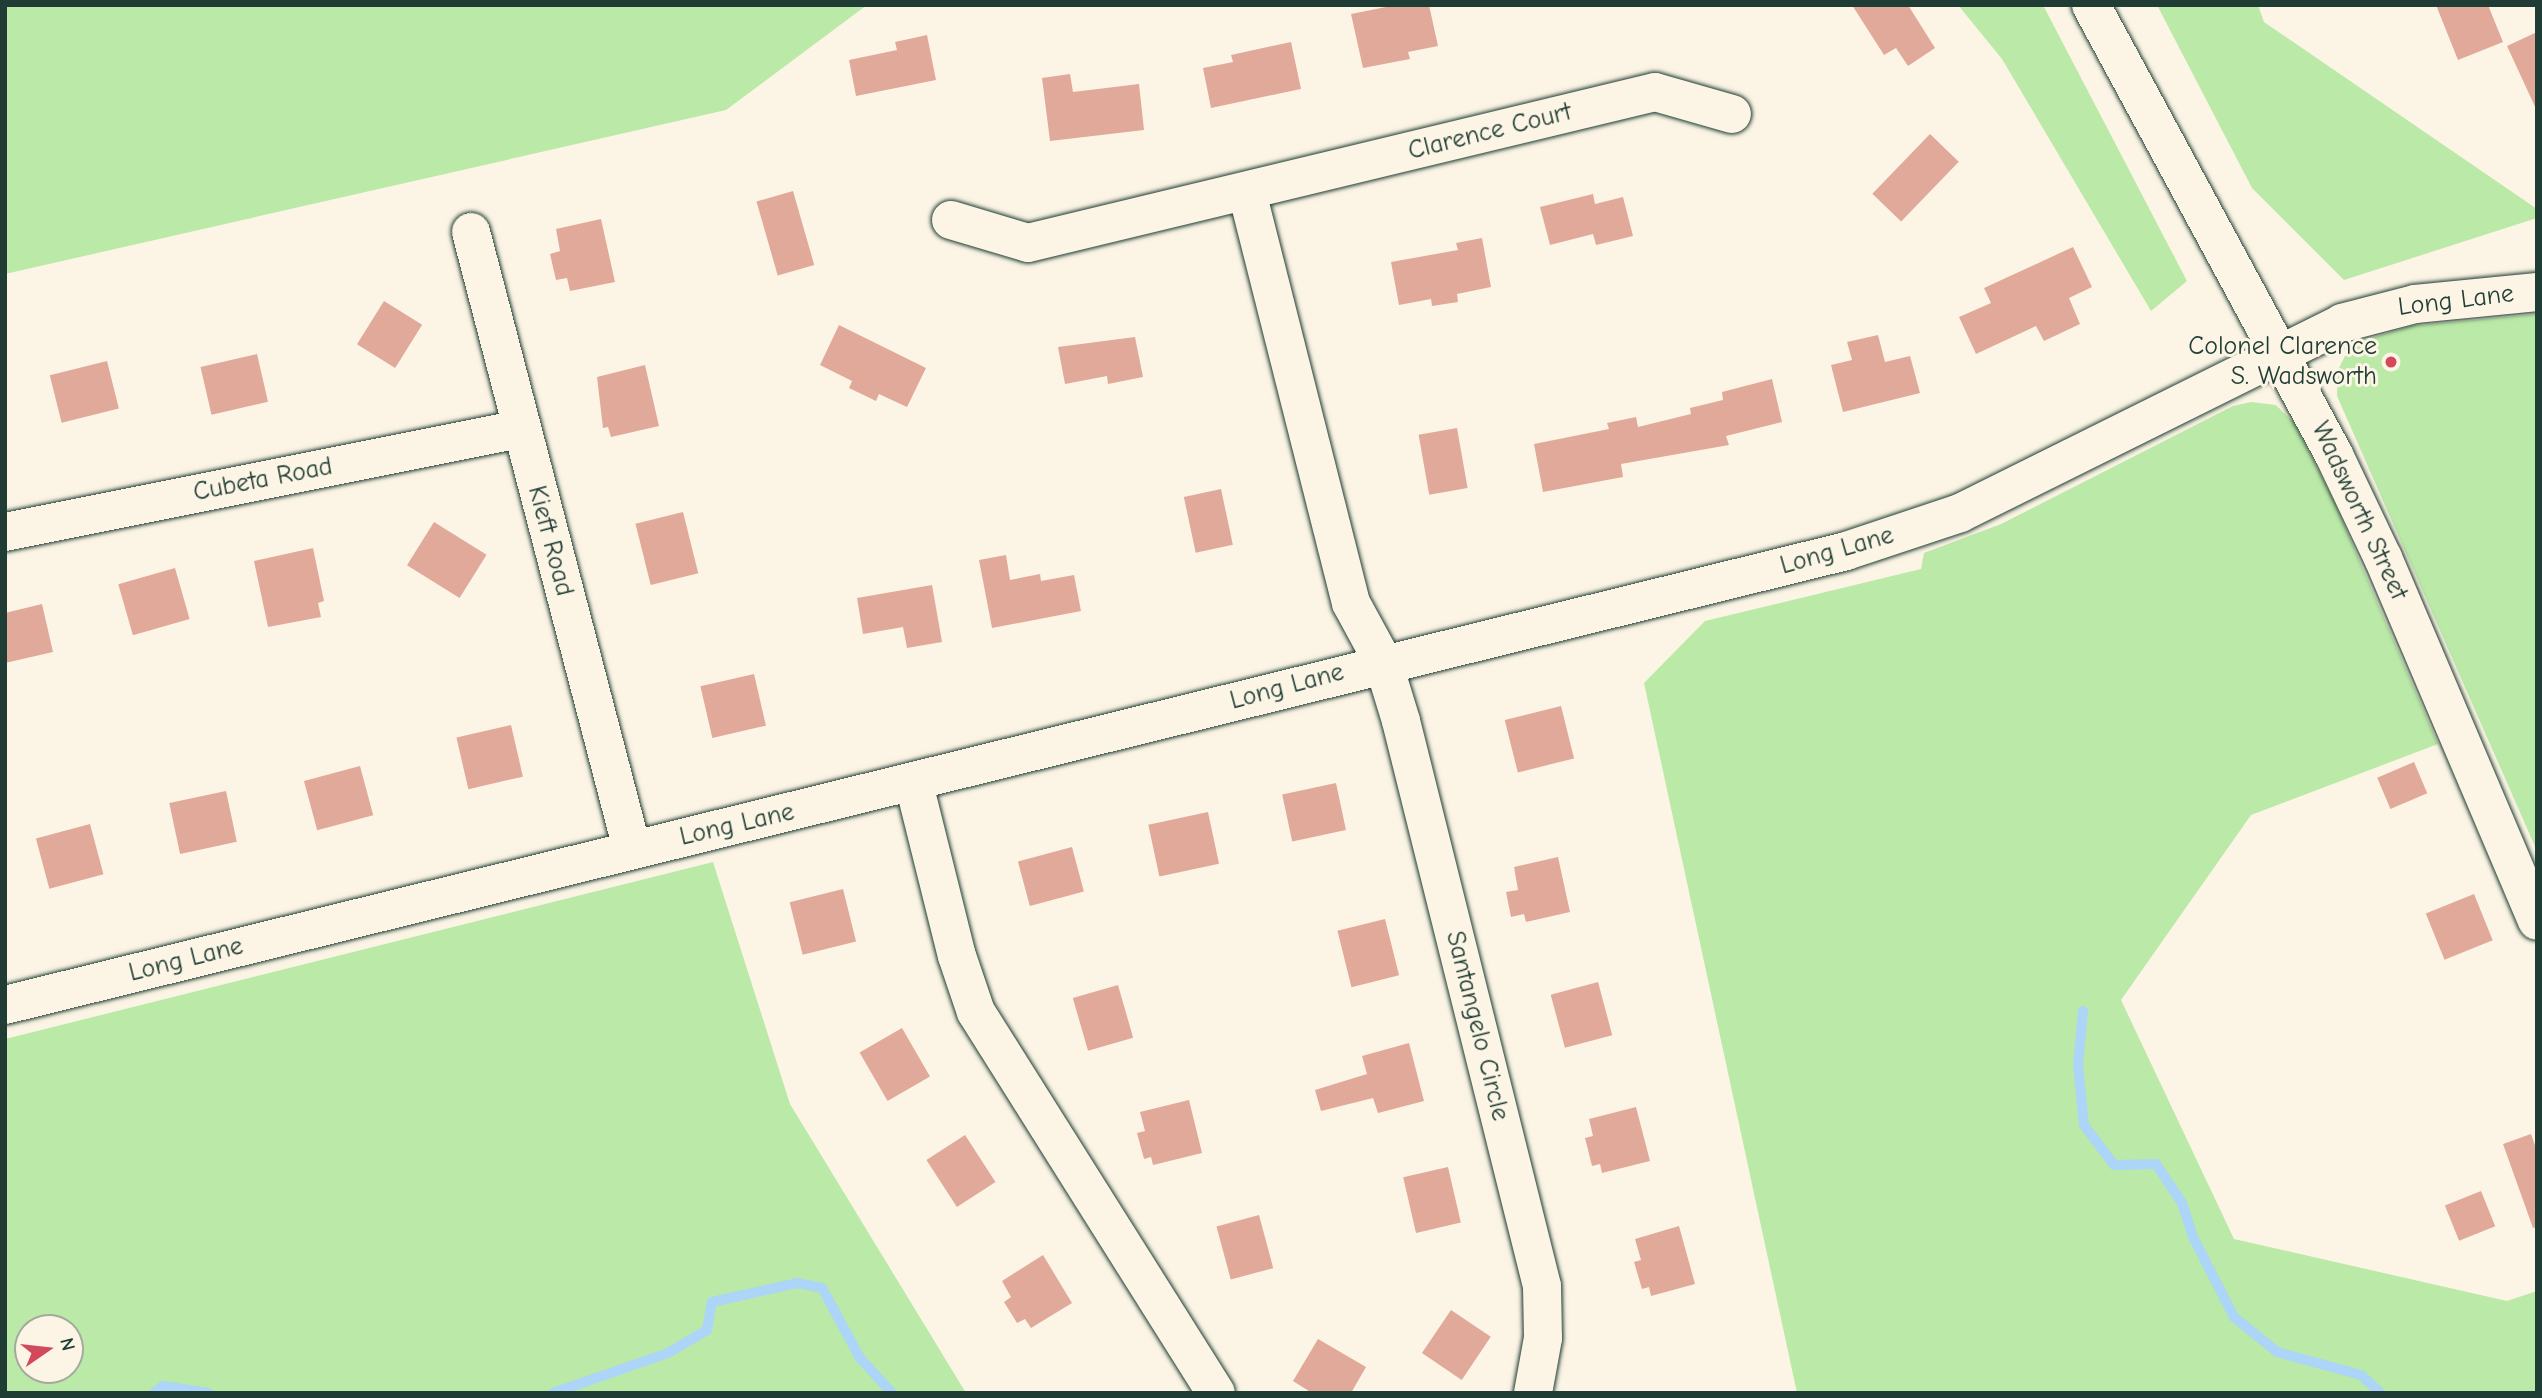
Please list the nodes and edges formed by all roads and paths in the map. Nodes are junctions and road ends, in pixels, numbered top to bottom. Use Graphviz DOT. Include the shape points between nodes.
graph roads {
  1 [pos="2091,5"];
  2 [pos="1731,114"];
  3 [pos="1247,192"];
  4 [pos="951,220"];
  5 [pos="471,232"];
  6 [pos="2537,292"];
  7 [pos="2282,352"];
  8 [pos="520,429"];
  9 [pos="5,532"];
  10 [pos="1383,662"];
  11 [pos="914,784"];
  12 [pos="632,849"];
  13 [pos="2537,921"];
  14 [pos="5,1005"];
  15 [pos="1216,1393"];
  16 [pos="1533,1393"];
  1 -- 7 [label="street, Wadsworth Street"];
  2 -- 3 [label="street, Clarence Court" via="1655,92"];
  3 -- 4 [label="street, Clarence Court" via="1028,243"];
  3 -- 10 [label="street" via="1351,603"];
  5 -- 8 [label="street, Kieft Road"];
  6 -- 7 [label="street, Long Lane" via="2382,310 2342,323"];
  7 -- 10 [label="street, Long Lane" via="1960,513 1846,551"];
  7 -- 13 [label="street, Wadsworth Street" via="2383,558"];
  8 -- 9 [label="street, Cubeta Road"];
  8 -- 12 [label="street, Kieft Road"];
  10 -- 11 [label="street, Long Lane"];
  10 -- 16 [label="street, Santangelo Circle" via="1542,1286 1543,1338"];
  11 -- 12 [label="street, Long Lane"];
  11 -- 15 [label="street" via="957,956 976,1012"];
  12 -- 14 [label="street, Long Lane"];
}
